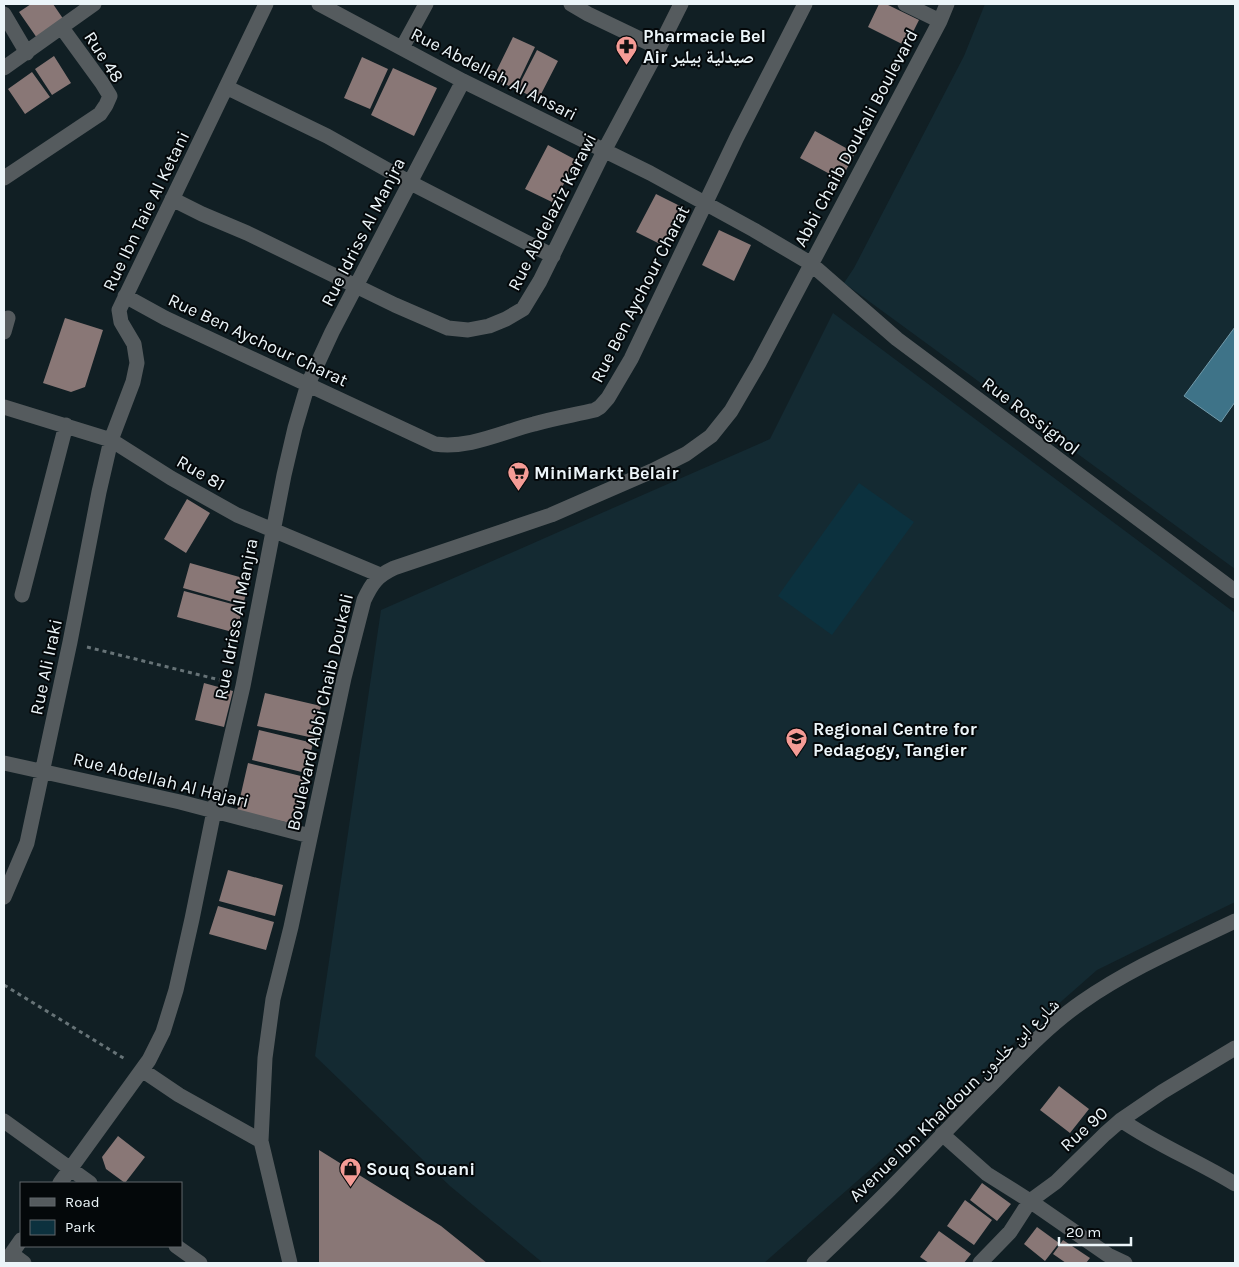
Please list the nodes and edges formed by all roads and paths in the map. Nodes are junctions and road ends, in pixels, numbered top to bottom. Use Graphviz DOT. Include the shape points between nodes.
graph roads {
  1 [pos="94,4"];
  2 [pos="266,4"];
  3 [pos="319,4"];
  4 [pos="426,4"];
  5 [pos="571,4"];
  6 [pos="681,4"];
  7 [pos="805,4"];
  8 [pos="905,4"];
  9 [pos="947,4"];
  10 [pos="4,14"];
  11 [pos="940,21"];
  12 [pos="62,28"];
  13 [pos="402,48"];
  14 [pos="659,48"];
  15 [pos="27,53"];
  16 [pos="4,68"];
  17 [pos="462,81"];
  18 [pos="226,87"];
  19 [pos="604,151"];
  20 [pos="6,172"];
  21 [pos="409,182"];
  22 [pos="172,199"];
  23 [pos="706,204"];
  24 [pos="553,256"];
  25 [pos="810,263"];
  26 [pos="357,286"];
  27 [pos="125,296"];
  28 [pos="308,384"];
  29 [pos="4,407"];
  30 [pos="66,425"];
  31 [pos="111,440"];
  32 [pos="272,531"];
  33 [pos="380,575"];
  34 [pos="1235,591"];
  35 [pos="22,595"];
  36 [pos="70,642"];
  37 [pos="243,686"];
  38 [pos="4,763"];
  39 [pos="43,771"];
  40 [pos="214,811"];
  41 [pos="310,836"];
  42 [pos="4,897"];
  43 [pos="1235,921"];
  44 [pos="4,985"];
  45 [pos="1235,1048"];
  46 [pos="142,1070"];
  47 [pos="1121,1120"];
  48 [pos="4,1121"];
  49 [pos="942,1134"];
  50 [pos="261,1141"];
  51 [pos="70,1169"];
  52 [pos="61,1182"];
  53 [pos="89,1182"];
  54 [pos="1235,1184"];
  55 [pos="1030,1201"];
  56 [pos="20,1241"];
  57 [pos="177,1247"];
  58 [pos="8,1258"];
  59 [pos="1105,1259"];
  60 [pos="24,1263"];
  61 [pos="200,1263"];
  62 [pos="290,1263"];
  63 [pos="814,1263"];
  64 [pos="980,1263"];
  65 [pos="1125,1263"];
  1 -- 12 [label="street"];
  2 -- 18 [label="street, Rue Ibn Taie Al Ketani"];
  3 -- 13 [label="street, Rue Abdellah Al Ansari"];
  4 -- 13 [label="street"];
  5 -- 14 [label="street"];
  6 -- 14 [label="street, Rue Abdelaziz Karawi"];
  7 -- 23 [label="street, Rue Ben Aychour Charat"];
  8 -- 11 [label="street"];
  9 -- 11 [label="street, Abbi Chaib Doukali Boulevard"];
  10 -- 15 [label="street"];
  11 -- 25 [label="street, Abbi Chaib Doukali Boulevard"];
  12 -- 15 [label="street"];
  12 -- 20 [label="street, Rue 48" via="110,96 100,114"];
  13 -- 17 [label="street, Rue Abdellah Al Ansari"];
  14 -- 19 [label="street, Rue Abdelaziz Karawi"];
  15 -- 16 [label="street"];
  17 -- 19 [label="street, Rue Abdellah Al Ansari"];
  17 -- 21 [label="street, Rue Idriss Al Manjra"];
  18 -- 21 [label="street" via="326,136"];
  18 -- 22 [label="street, Rue Ibn Taie Al Ketani"];
  19 -- 23 [label="street, Rue Abdellah Al Ansari"];
  19 -- 24 [label="street, Rue Abdelaziz Karawi"];
  21 -- 24 [label="street"];
  21 -- 26 [label="street, Rue Idriss Al Manjra"];
  22 -- 26 [label="street, Rue Abdelaziz Karawi"];
  22 -- 27 [label="street, Rue Ibn Taie Al Ketani"];
  23 -- 25 [label="street, Rue Abdellah Al Ansari"];
  23 -- 28 [label="street, Rue Ben Aychour Charat" via="630,359 608,398 595,410 445,446 407,432"];
  24 -- 26 [label="street, Rue Abdelaziz Karawi" via="523,309 489,326 468,330 432,322"];
  25 -- 33 [label="street" via="759,363 731,411 711,436 686,454 652,471 551,515"];
  25 -- 34 [label="street, Rue Rossignol" via="898,339"];
  26 -- 28 [label="street, Rue Idriss Al Manjra"];
  27 -- 28 [label="street, Rue Ben Aychour Charat"];
  27 -- 31 [label="street, Rue Ibn Taie Al Ketani" via="119,316 134,344 137,363"];
  28 -- 32 [label="street, Rue Idriss Al Manjra"];
  29 -- 30 [label="street, Rue 81"];
  30 -- 31 [label="street, Rue 81"];
  30 -- 35 [label="street"];
  31 -- 32 [label="street, Rue 81" via="236,515"];
  31 -- 36 [label="street, Rue Ali Iraki"];
  32 -- 33 [label="street, Rue 81"];
  32 -- 37 [label="street, Rue Idriss Al Manjra"];
  33 -- 41 [label="street, Boulevard Abbi Chaib Doukali" via="364,600"];
  36 -- 37 [label="path"];
  36 -- 39 [label="street, Rue Ali Iraki"];
  37 -- 40 [label="street, Rue Idriss Al Manjra"];
  38 -- 39 [label="street, Rue Abdellah Al Hajari"];
  39 -- 40 [label="street, Rue Abdellah Al Hajari"];
  39 -- 42 [label="street, Rue Ali Iraki" via="27,843"];
  40 -- 41 [label="street, Rue Abdellah Al Hajari"];
  40 -- 46 [label="street, Rue Idriss Al Manjra" via="176,990 163,1032"];
  41 -- 50 [label="street, Boulevard Abbi Chaib Doukali" via="273,999 265,1058"];
  43 -- 49 [label="street, Avenue Ibn Khaldoun شارع ابن خلدون" via="1162,956 1081,1003 1034,1043"];
  44 -- 46 [label="path"];
  45 -- 47 [label="street, Rue 90"];
  46 -- 50 [label="street" via="179,1095"];
  46 -- 51 [label="street, Rue Idriss Al Manjra"];
  47 -- 54 [label="street" via="1146,1137"];
  47 -- 55 [label="street, Rue 90" via="1056,1182"];
  48 -- 51 [label="street"];
  49 -- 55 [label="street" via="987,1174"];
  49 -- 63 [label="street, Avenue Ibn Khaldoun شارع ابن خلدون"];
  50 -- 62 [label="street, Boulevard Abbi Chaib Doukali"];
  51 -- 52 [label="street, Rue Idriss Al Manjra"];
  51 -- 53 [label="street"];
  55 -- 59 [label="street"];
  55 -- 64 [label="street, Rue 90" via="1010,1232"];
  56 -- 58 [label="street"];
  57 -- 61 [label="street"];
  58 -- 60 [label="street"];
  59 -- 65 [label="street"];
}
